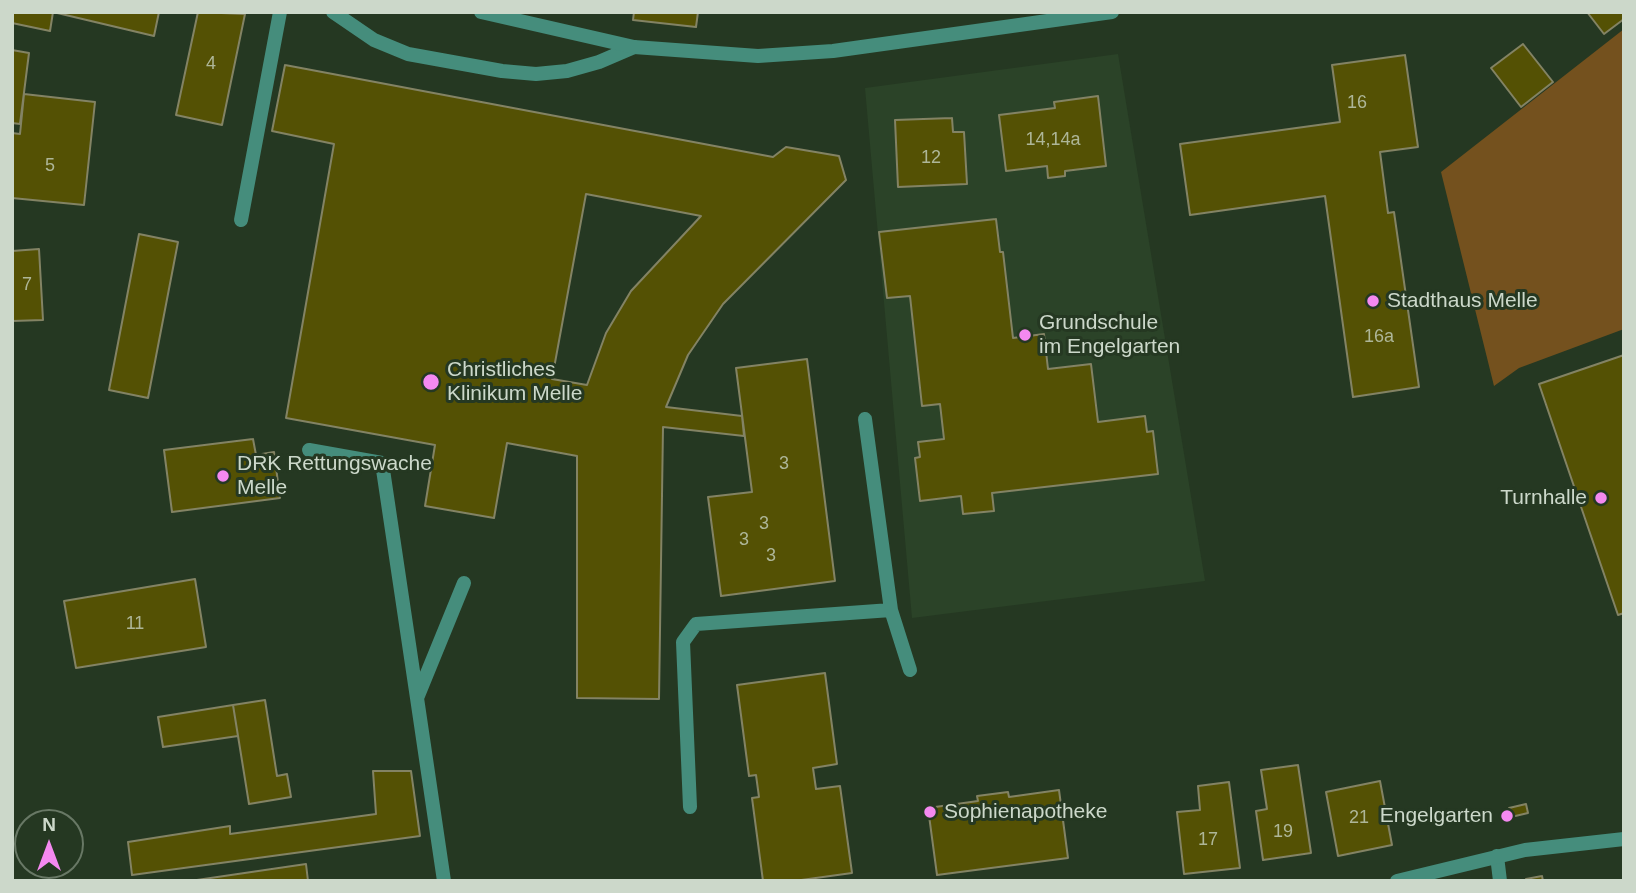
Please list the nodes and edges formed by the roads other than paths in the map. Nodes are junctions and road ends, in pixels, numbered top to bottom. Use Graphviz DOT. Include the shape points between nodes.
graph roads {
  1 [pos="280,12"];
  2 [pos="333,12"];
  3 [pos="481,12"];
  4 [pos="1112,12"];
  5 [pos="634,47"];
  6 [pos="241,219"];
  7 [pos="865,419"];
  8 [pos="309,450"];
  9 [pos="464,583"];
  10 [pos="891,610"];
  11 [pos="910,670"];
  12 [pos="417,698"];
  13 [pos="690,807"];
  14 [pos="1624,839"];
  15 [pos="1497,856"];
  16 [pos="444,881"];
  17 [pos="1397,881"];
  18 [pos="1500,881"];
  1 -- 6 [label="street"];
  2 -- 5 [label="street" via="374,40 408,54 502,71 567,71"];
  3 -- 5 [label="street"];
  4 -- 5 [label="street" via="833,51 770,55"];
  7 -- 10 [label="street"];
  8 -- 12 [label="street" via="382,463"];
  9 -- 12 [label="street"];
  10 -- 11 [label="street"];
  10 -- 13 [label="street" via="696,624 682,642"];
  12 -- 16 [label="street"];
  14 -- 15 [label="street" via="1582,841"];
  15 -- 17 [label="street"];
  15 -- 18 [label="street"];
}
